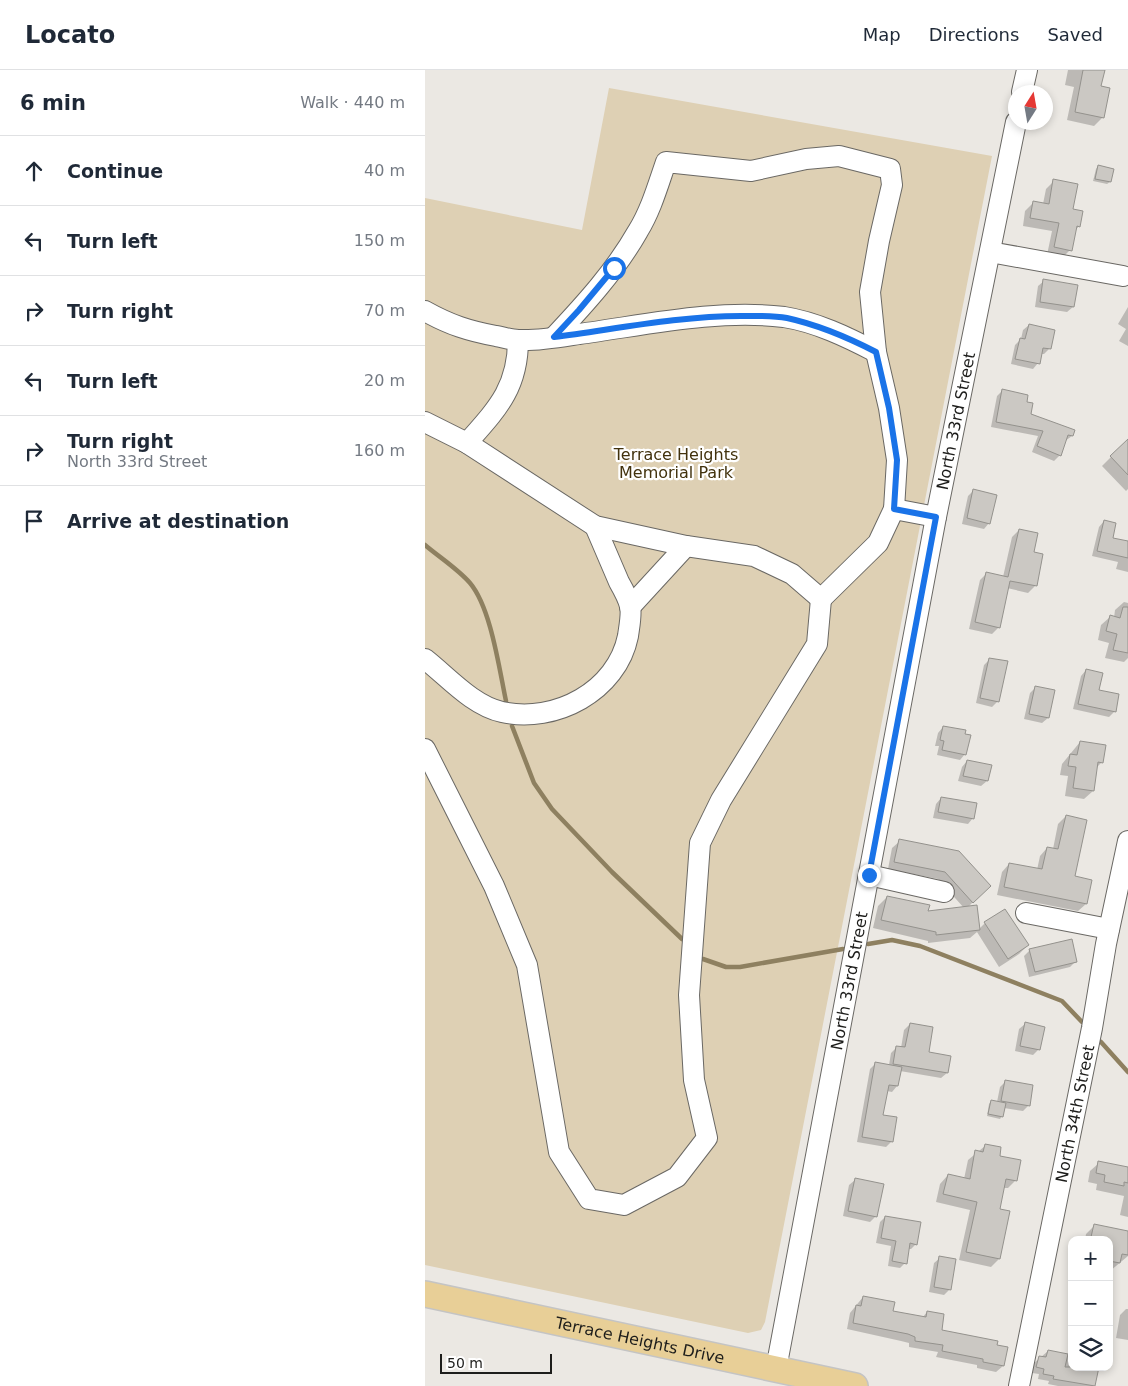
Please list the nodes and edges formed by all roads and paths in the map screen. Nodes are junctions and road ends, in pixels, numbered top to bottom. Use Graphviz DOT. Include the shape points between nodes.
graph roads {
  1 [pos="1027,70"];
  2 [pos="1024,85"];
  3 [pos="1014,130"];
  4 [pos="990,252"];
  5 [pos="1123,276"];
  6 [pos="425,311"];
  7 [pos="554,337"];
  8 [pos="518,340"];
  9 [pos="876,352"];
  10 [pos="425,422"];
  11 [pos="467,443"];
  12 [pos="894,509"];
  13 [pos="936,517"];
  14 [pos="595,526"];
  15 [pos="686,546"];
  16 [pos="821,599"];
  17 [pos="630,607"];
  18 [pos="425,659"];
  19 [pos="425,749"];
  20 [pos="1128,841"];
  21 [pos="869,875"];
  22 [pos="944,892"];
  23 [pos="1026,913"];
  24 [pos="1109,928"];
  25 [pos="425,1294"];
  26 [pos="774,1378"];
  27 [pos="855,1386"];
  28 [pos="1019,1386"];
  1 -- 2 [label="street"];
  3 -- 4 [label="street, North 33rd Street"];
  4 -- 5 [label="street"];
  4 -- 13 [label="street, North 33rd Street"];
  6 -- 8 [label="street" via="447,323"];
  7 -- 8 [label="street"];
  7 -- 9 [label="street" via="711,316 757,316 785,318 818,326"];
  7 -- 9 [label="street" via="614,268 639,230 666,162 751,171 806,159 839,156 889,169 892,185 870,292"];
  8 -- 11 [label="street" via="518,359 511,386 494,413"];
  9 -- 12 [label="street" via="897,460"];
  10 -- 11 [label="street"];
  11 -- 14 [label="street"];
  12 -- 13 [label="street"];
  12 -- 16 [label="street" via="878,543"];
  13 -- 21 [label="street, North 33rd Street"];
  14 -- 15 [label="street"];
  14 -- 17 [label="street"];
  15 -- 16 [label="street" via="754,556 792,574"];
  15 -- 17 [label="street"];
  16 -- 19 [label="street" via="817,644 721,800 700,843 689,995 694,1080 707,1138 677,1177 624,1205 589,1199 559,1152 527,965 494,886"];
  17 -- 18 [label="street" via="626,647 618,665 608,678 568,706 530,715 501,712 469,695"];
  20 -- 24 [label="street, North 34th Street"];
  21 -- 22 [label="street"];
  21 -- 26 [label="street, North 33rd Street"];
  23 -- 24 [label="street"];
  24 -- 28 [label="street, North 34th Street" via="1093,1028"];
  25 -- 26 [label="main road, Terrace Heights Drive"];
  26 -- 27 [label="main road, Terrace Heights Drive"];
}
